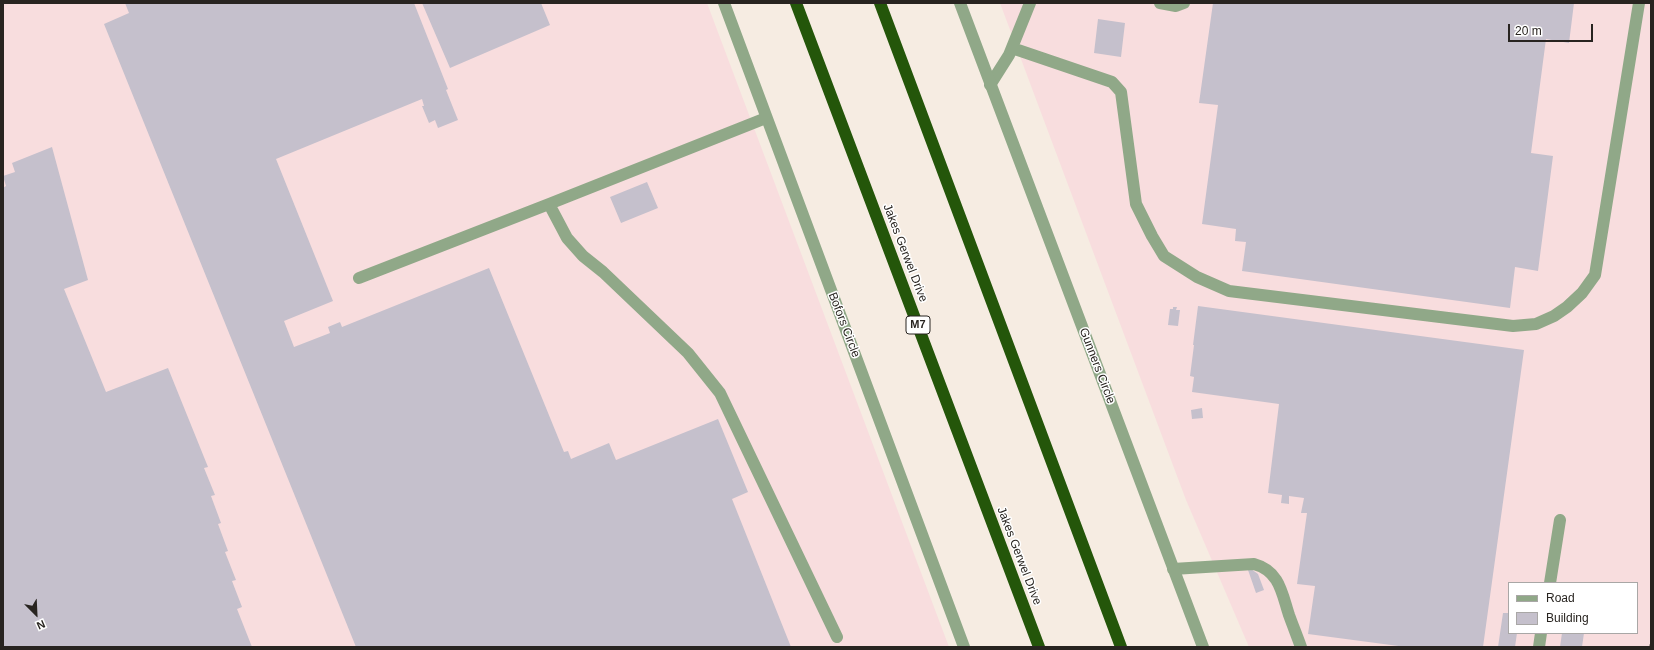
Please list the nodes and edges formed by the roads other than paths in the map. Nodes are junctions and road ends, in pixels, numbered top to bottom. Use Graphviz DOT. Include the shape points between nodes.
graph roads {
  1 [pos="724,3"];
  2 [pos="796,3"];
  3 [pos="880,3"];
  4 [pos="960,3"];
  5 [pos="1030,3"];
  6 [pos="1160,3"];
  7 [pos="1184,3"];
  8 [pos="1639,3"];
  9 [pos="1012,48"];
  10 [pos="990,86"];
  11 [pos="766,118"];
  12 [pos="549,204"];
  13 [pos="359,278"];
  14 [pos="1560,520"];
  15 [pos="1173,569"];
  16 [pos="1550,582"];
  17 [pos="1541,634"];
  18 [pos="837,636"];
  19 [pos="964,647"];
  20 [pos="1039,647"];
  21 [pos="1121,647"];
  22 [pos="1203,647"];
  23 [pos="1301,647"];
  24 [pos="1539,647"];
  1 -- 11 [label="street, Bofors Circle"];
  2 -- 20 [label="highway, Jakes Gerwel Drive / M7"];
  3 -- 21 [label="highway"];
  4 -- 10 [label="street, Gunners Circle"];
  5 -- 9 [label="street"];
  6 -- 7 [label="street" via="1176,6"];
  8 -- 9 [label="street" via="1594,275 1582,293 1567,308 1536,324 1513,326 1229,291 1197,277 1164,256 1136,204 1121,92 1117,86 1112,82"];
  9 -- 10 [label="street"];
  10 -- 15 [label="street, Gunners Circle"];
  11 -- 12 [label="street"];
  11 -- 19 [label="street, Bofors Circle"];
  12 -- 13 [label="street"];
  12 -- 18 [label="street" via="567,238 583,256 688,353 720,393"];
  14 -- 16 [label="street"];
  15 -- 22 [label="street, Gunners Circle"];
  15 -- 23 [label="street" via="1254,564 1261,566 1282,588"];
  17 -- 24 [label="street"];
}
